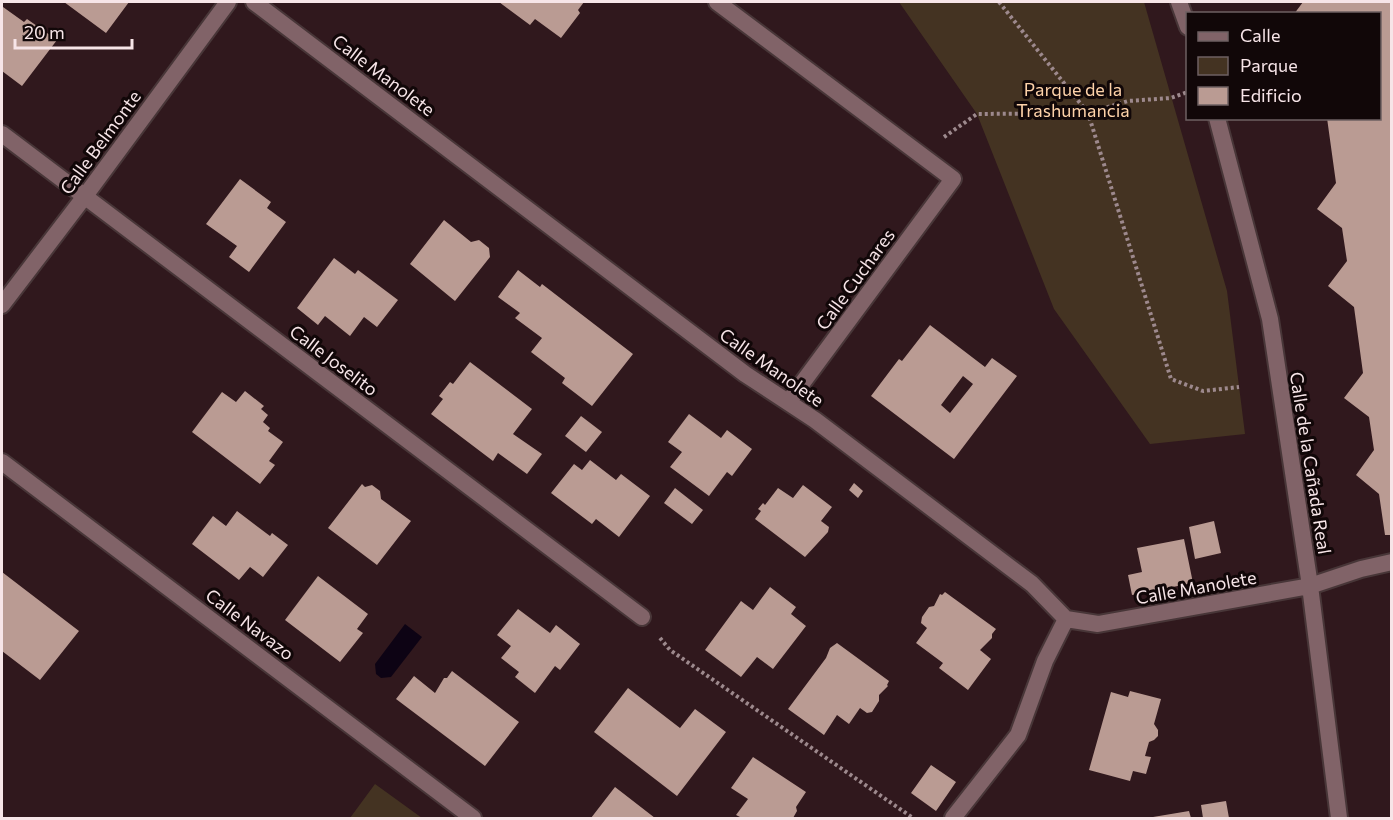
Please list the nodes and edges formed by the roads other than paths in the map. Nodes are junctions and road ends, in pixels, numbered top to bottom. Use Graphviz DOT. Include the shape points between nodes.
graph roads {
  1 [pos="228,2"];
  2 [pos="254,2"];
  3 [pos="717,2"];
  4 [pos="1179,2"];
  5 [pos="1186,21"];
  6 [pos="1218,120"];
  7 [pos="2,134"];
  8 [pos="85,196"];
  9 [pos="2,305"];
  10 [pos="789,401"];
  11 [pos="2,462"];
  12 [pos="1392,562"];
  13 [pos="1310,586"];
  14 [pos="642,617"];
  15 [pos="1066,619"];
  16 [pos="473,819"];
  17 [pos="953,819"];
  18 [pos="1339,819"];
  1 -- 8 [label="street, Calle Belmonte"];
  2 -- 10 [label="street, Calle Manolete" via="745,374"];
  3 -- 10 [label="street, Calle Cuchares" via="953,179"];
  4 -- 5 [label="street"];
  6 -- 13 [label="street, Calle de la Cañada Real" via="1270,319"];
  7 -- 8 [label="street, Calle Joselito"];
  8 -- 9 [label="street, Calle Belmonte"];
  8 -- 14 [label="street, Calle Joselito"];
  10 -- 15 [label="street, Calle Manolete" via="1032,584"];
  11 -- 16 [label="street, Calle Navazo"];
  12 -- 13 [label="street, Calle Manolete"];
  13 -- 15 [label="street, Calle Manolete" via="1098,624"];
  13 -- 18 [label="street, Calle de la Cañada Real"];
  15 -- 17 [label="street" via="1045,661 1018,735"];
}
